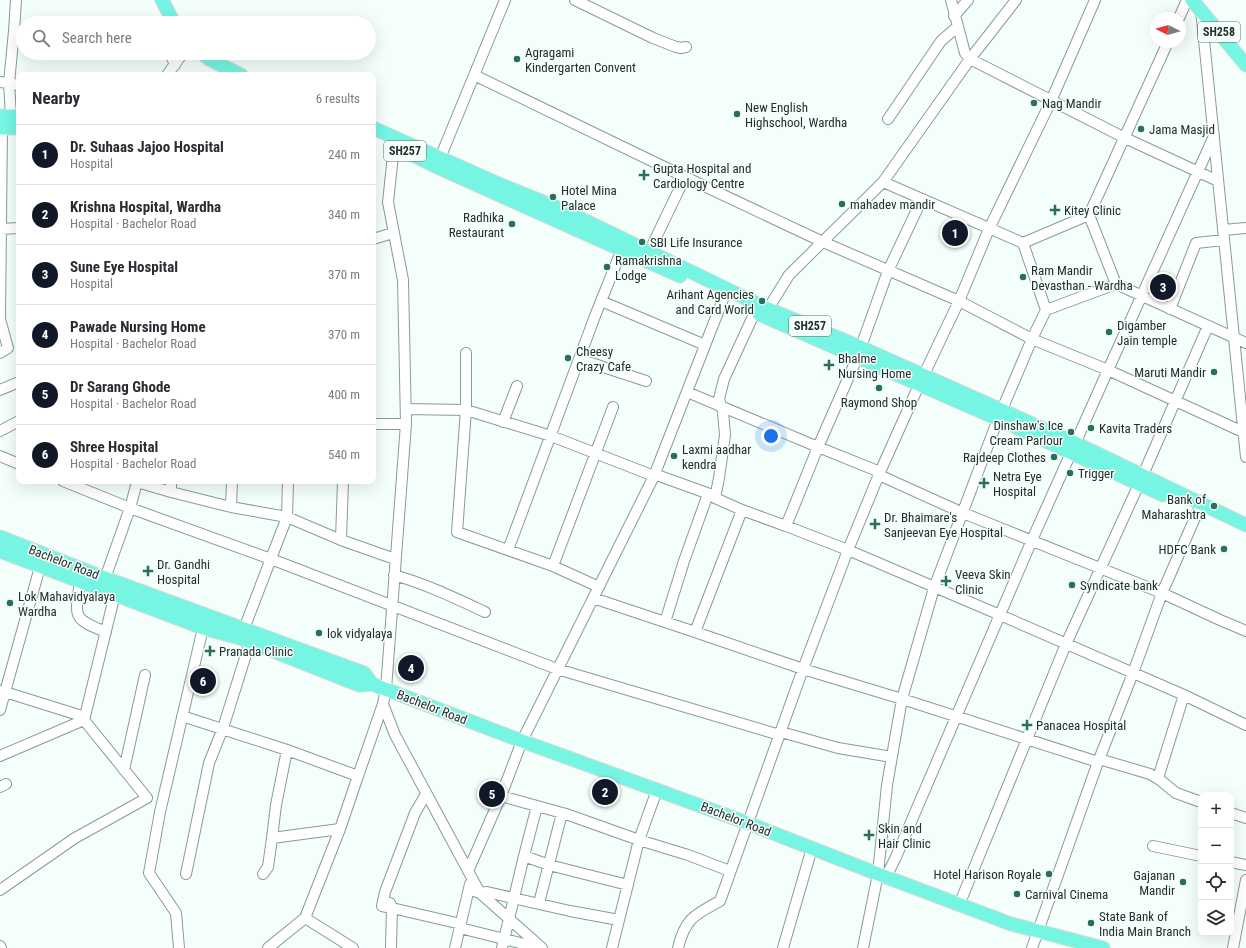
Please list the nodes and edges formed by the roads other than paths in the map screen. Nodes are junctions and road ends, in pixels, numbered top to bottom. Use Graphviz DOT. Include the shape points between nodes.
graph roads {
  1 [pos="16,0"];
  2 [pos="162,0"];
  3 [pos="505,0"];
  4 [pos="575,0"];
  5 [pos="951,0"];
  6 [pos="968,0"];
  7 [pos="1016,0"];
  8 [pos="1095,0"];
  9 [pos="1187,0"];
  10 [pos="1198,3"];
  11 [pos="1182,12"];
  12 [pos="17,16"];
  13 [pos="170,16"];
  14 [pos="954,16"];
  15 [pos="957,27"];
  16 [pos="16,45"];
  17 [pos="686,47"];
  18 [pos="1165,48"];
  19 [pos="1246,55"];
  20 [pos="970,59"];
  21 [pos="173,60"];
  22 [pos="178,60"];
  23 [pos="211,60"];
  24 [pos="175,65"];
  25 [pos="1246,65"];
  26 [pos="169,72"];
  27 [pos="235,72"];
  28 [pos="474,75"];
  29 [pos="10,84"];
  30 [pos="1051,101"];
  31 [pos="888,119"];
  32 [pos="6,121"];
  33 [pos="16,126"];
  34 [pos="376,130"];
  35 [pos="1214,136"];
  36 [pos="1125,138"];
  37 [pos="376,139"];
  38 [pos="394,146"];
  39 [pos="438,162"];
  40 [pos="1198,172"];
  41 [pos="685,177"];
  42 [pos="1218,181"];
  43 [pos="883,182"];
  44 [pos="922,200"];
  45 [pos="1089,215"];
  46 [pos="16,228"];
  47 [pos="1246,228"];
  48 [pos="1,229"];
  49 [pos="989,229"];
  50 [pos="393,233"];
  51 [pos="1223,235"];
  52 [pos="376,238"];
  53 [pos="823,242"];
  54 [pos="1023,243"];
  55 [pos="622,249"];
  56 [pos="649,252"];
  57 [pos="888,271"];
  58 [pos="1116,284"];
  59 [pos="726,292"];
  60 [pos="1142,296"];
  61 [pos="601,301"];
  62 [pos="959,301"];
  63 [pos="1170,309"];
  64 [pos="1046,310"];
  65 [pos="762,311"];
  66 [pos="1208,326"];
  67 [pos="1234,338"];
  68 [pos="1032,339"];
  69 [pos="1246,344"];
  70 [pos="705,345"];
  71 [pos="0,352"];
  72 [pos="858,352"];
  73 [pos="466,353"];
  74 [pos="579,359"];
  75 [pos="1108,370"];
  76 [pos="921,380"];
  77 [pos="646,381"];
  78 [pos="16,383"];
  79 [pos="517,386"];
  80 [pos="0,389"];
  81 [pos="687,392"];
  82 [pos="1175,401"];
  83 [pos="721,405"];
  84 [pos="613,407"];
  85 [pos="406,409"];
  86 [pos="466,410"];
  87 [pos="1000,415"];
  88 [pos="503,422"];
  89 [pos="16,423"];
  90 [pos="376,424"];
  91 [pos="406,424"];
  92 [pos="0,431"];
  93 [pos="1243,432"];
  94 [pos="551,436"];
  95 [pos="818,447"];
  96 [pos="1073,448"];
  97 [pos="596,454"];
  98 [pos="0,456"];
  99 [pos="1246,458"];
  100 [pos="16,463"];
  101 [pos="880,474"];
  102 [pos="654,475"];
  103 [pos="1141,480"];
  104 [pos="70,484"];
  105 [pos="136,484"];
  106 [pos="144,484"];
  107 [pos="171,484"];
  108 [pos="232,484"];
  109 [pos="288,484"];
  110 [pos="343,484"];
  111 [pos="171,492"];
  112 [pos="712,495"];
  113 [pos="231,507"];
  114 [pos="130,508"];
  115 [pos="742,510"];
  116 [pos="1198,511"];
  117 [pos="963,512"];
  118 [pos="287,517"];
  119 [pos="1246,525"];
  120 [pos="786,526"];
  121 [pos="1246,533"];
  122 [pos="0,537"];
  123 [pos="341,540"];
  124 [pos="1032,540"];
  125 [pos="508,550"];
  126 [pos="848,550"];
  127 [pos="0,551"];
  128 [pos="271,559"];
  129 [pos="395,559"];
  130 [pos="553,566"];
  131 [pos="40,567"];
  132 [pos="1100,568"];
  133 [pos="394,575"];
  134 [pos="80,582"];
  135 [pos="103,583"];
  136 [pos="599,587"];
  137 [pos="934,588"];
  138 [pos="1162,593"];
  139 [pos="115,594"];
  140 [pos="593,598"];
  141 [pos="392,606"];
  142 [pos="485,612"];
  143 [pos="1000,615"];
  144 [pos="665,622"];
  145 [pos="203,628"];
  146 [pos="1246,631"];
  147 [pos="106,632"];
  148 [pos="695,632"];
  149 [pos="244,637"];
  150 [pos="1066,644"];
  151 [pos="558,669"];
  152 [pos="803,669"];
  153 [pos="1133,673"];
  154 [pos="146,675"];
  155 [pos="386,690"];
  156 [pos="3,691"];
  157 [pos="1184,695"];
  158 [pos="902,699"];
  159 [pos="383,704"];
  160 [pos="0,710"];
  161 [pos="182,716"];
  162 [pos="956,716"];
  163 [pos="84,718"];
  164 [pos="1246,725"];
  165 [pos="223,728"];
  166 [pos="780,733"];
  167 [pos="1026,740"];
  168 [pos="522,741"];
  169 [pos="287,750"];
  170 [pos="0,756"];
  171 [pos="892,757"];
  172 [pos="1098,760"];
  173 [pos="124,770"];
  174 [pos="358,776"];
  175 [pos="1158,778"];
  176 [pos="657,790"];
  177 [pos="426,794"];
  178 [pos="501,796"];
  179 [pos="147,798"];
  180 [pos="1198,801"];
  181 [pos="537,806"];
  182 [pos="160,812"];
  183 [pos="562,813"];
  184 [pos="1234,813"];
  185 [pos="1246,818"];
  186 [pos="747,823"];
  187 [pos="340,829"];
  188 [pos="272,838"];
  189 [pos="639,840"];
  190 [pos="1153,846"];
  191 [pos="812,848"];
  192 [pos="1198,855"];
  193 [pos="524,856"];
  194 [pos="1234,863"];
  195 [pos="549,865"];
  196 [pos="1246,866"];
  197 [pos="730,871"];
  198 [pos="186,874"];
  199 [pos="264,874"];
  200 [pos="470,875"];
  201 [pos="882,876"];
  202 [pos="1246,880"];
  203 [pos="628,885"];
  204 [pos="0,890"];
  205 [pos="469,890"];
  206 [pos="480,893"];
  207 [pos="514,897"];
  208 [pos="539,903"];
  209 [pos="959,905"];
  210 [pos="392,908"];
  211 [pos="305,918"];
  212 [pos="509,918"];
  213 [pos="619,920"];
  214 [pos="460,926"];
  215 [pos="1037,931"];
  216 [pos="503,944"];
  217 [pos="180,948"];
  218 [pos="268,948"];
  219 [pos="353,948"];
  220 [pos="391,948"];
  221 [pos="455,948"];
  222 [pos="541,948"];
  223 [pos="612,948"];
  224 [pos="678,948"];
  225 [pos="783,948"];
  226 [pos="863,948"];
  227 [pos="1032,948"];
  228 [pos="1103,948"];
  229 [pos="1233,948"];
  1 -- 12 [label="street"];
  2 -- 13 [label="main road"];
  3 -- 28 [label="street"];
  4 -- 17 [label="street" via="653,38 676,47"];
  5 -- 14 [label="street"];
  6 -- 14 [label="street"];
  7 -- 20 [label="street"];
  8 -- 30 [label="street"];
  9 -- 11 [label="street"];
  10 -- 19 [label="main road, SH258"];
  10 -- 25 [label="main road, SH258"];
  10 -- 35 [label="street"];
  14 -- 15 [label="street"];
  15 -- 20 [label="street" via="965,53"];
  15 -- 31 [label="street" via="941,41"];
  16 -- 29 [label="street"];
  18 -- 36 [label="street"];
  20 -- 30 [label="street"];
  20 -- 43 [label="street"];
  21 -- 24 [label="street"];
  22 -- 24 [label="street"];
  23 -- 27 [label="main road"];
  24 -- 26 [label="street"];
  28 -- 39 [label="street"];
  28 -- 41 [label="street"];
  29 -- 32 [label="street"];
  30 -- 36 [label="street"];
  30 -- 49 [label="street"];
  32 -- 33 [label="main road"];
  32 -- 48 [label="street"];
  34 -- 39 [label="main road, SH257"];
  35 -- 40 [label="street"];
  35 -- 42 [label="street"];
  36 -- 40 [label="street"];
  36 -- 45 [label="street"];
  37 -- 38 [label="main road, SH257"];
  38 -- 39 [label="main road, SH257"];
  38 -- 50 [label="street" via="388,202"];
  39 -- 55 [label="main road, SH257"];
  39 -- 56 [label="main road, SH257" via="563,210"];
  40 -- 42 [label="street"];
  40 -- 60 [label="street"];
  41 -- 53 [label="street"];
  41 -- 56 [label="street"];
  42 -- 51 [label="street"];
  43 -- 44 [label="street"];
  43 -- 53 [label="street"];
  44 -- 49 [label="street"];
  44 -- 57 [label="street"];
  45 -- 54 [label="street"];
  45 -- 58 [label="street"];
  46 -- 48 [label="street"];
  47 -- 51 [label="street"];
  48 -- 71 [label="street" via="0,319 8,348"];
  49 -- 54 [label="street"];
  49 -- 62 [label="street"];
  50 -- 52 [label="street"];
  50 -- 85 [label="street" via="403,280"];
  51 -- 63 [label="street" via="1196,243"];
  51 -- 67 [label="street"];
  53 -- 57 [label="street"];
  53 -- 65 [label="street" via="789,276"];
  54 -- 64 [label="street"];
  55 -- 59 [label="main road, SH257" via="636,257"];
  55 -- 61 [label="street"];
  56 -- 59 [label="main road, SH257"];
  57 -- 62 [label="street"];
  57 -- 72 [label="street"];
  58 -- 60 [label="street"];
  58 -- 64 [label="street"];
  59 -- 65 [label="main road, SH257"];
  59 -- 70 [label="street"];
  60 -- 63 [label="street"];
  60 -- 75 [label="street"];
  61 -- 70 [label="street"];
  61 -- 74 [label="street"];
  62 -- 68 [label="street"];
  62 -- 76 [label="street"];
  63 -- 66 [label="street"];
  64 -- 68 [label="street"];
  65 -- 72 [label="main road, SH257"];
  65 -- 83 [label="street" via="724,379 719,399"];
  66 -- 67 [label="street"];
  66 -- 82 [label="street"];
  67 -- 69 [label="street"];
  67 -- 93 [label="street"];
  68 -- 75 [label="street"];
  68 -- 87 [label="street"];
  70 -- 81 [label="street"];
  72 -- 76 [label="main road, SH257"];
  72 -- 95 [label="street"];
  73 -- 86 [label="street"];
  74 -- 77 [label="street"];
  74 -- 94 [label="street"];
  75 -- 82 [label="street"];
  75 -- 96 [label="street"];
  76 -- 87 [label="main road, SH257"];
  76 -- 101 [label="street"];
  78 -- 80 [label="street"];
  79 -- 88 [label="street"];
  81 -- 83 [label="street"];
  81 -- 102 [label="street"];
  82 -- 93 [label="street"];
  82 -- 103 [label="street"];
  83 -- 95 [label="street"];
  83 -- 112 [label="street" via="725,435 720,471"];
  84 -- 97 [label="street"];
  85 -- 86 [label="street"];
  85 -- 91 [label="street"];
  86 -- 88 [label="street"];
  86 -- 125 [label="street" via="457,532"];
  87 -- 96 [label="main road, SH257"];
  87 -- 117 [label="street"];
  88 -- 94 [label="street"];
  89 -- 92 [label="street"];
  90 -- 91 [label="street"];
  91 -- 129 [label="street"];
  93 -- 99 [label="street"];
  94 -- 97 [label="street"];
  94 -- 125 [label="street"];
  95 -- 101 [label="street"];
  95 -- 120 [label="street"];
  96 -- 103 [label="main road, SH257"];
  96 -- 124 [label="street"];
  97 -- 102 [label="street"];
  97 -- 130 [label="street"];
  98 -- 100 [label="street"];
  101 -- 117 [label="street"];
  101 -- 126 [label="street"];
  102 -- 112 [label="street"];
  102 -- 136 [label="street"];
  103 -- 116 [label="main road, SH257"];
  103 -- 119 [label="main road, SH257"];
  103 -- 132 [label="street"];
  104 -- 114 [label="street"];
  105 -- 114 [label="street"];
  106 -- 111 [label="street"];
  107 -- 111 [label="street"];
  108 -- 113 [label="street"];
  109 -- 118 [label="street"];
  110 -- 123 [label="street"];
  111 -- 113 [label="street"];
  112 -- 115 [label="street"];
  112 -- 144 [label="street" via="684,561"];
  113 -- 118 [label="street"];
  114 -- 128 [label="street"];
  114 -- 135 [label="street"];
  115 -- 120 [label="street"];
  115 -- 148 [label="street"];
  116 -- 121 [label="main road, SH257"];
  116 -- 138 [label="street"];
  117 -- 124 [label="street"];
  117 -- 137 [label="street"];
  118 -- 123 [label="street"];
  118 -- 128 [label="street"];
  120 -- 126 [label="street"];
  122 -- 135 [label="main road, Bachelor Road"];
  123 -- 129 [label="street"];
  124 -- 132 [label="street"];
  124 -- 143 [label="street"];
  125 -- 130 [label="street"];
  126 -- 137 [label="street"];
  126 -- 152 [label="street"];
  127 -- 131 [label="main road, Bachelor Road"];
  128 -- 141 [label="street"];
  128 -- 149 [label="street"];
  129 -- 133 [label="street"];
  130 -- 136 [label="street"];
  131 -- 134 [label="main road, Bachelor Road"];
  131 -- 156 [label="street"];
  132 -- 138 [label="street"];
  132 -- 150 [label="street"];
  133 -- 141 [label="street"];
  133 -- 142 [label="street" via="419,582"];
  134 -- 135 [label="main road, Bachelor Road"];
  134 -- 147 [label="street" via="77,606 80,619"];
  135 -- 139 [label="main road, Bachelor Road"];
  135 -- 149 [label="main road, Bachelor Road"];
  136 -- 140 [label="street"];
  137 -- 143 [label="street"];
  137 -- 158 [label="street"];
  138 -- 146 [label="street"];
  138 -- 153 [label="street"];
  139 -- 145 [label="main road, Bachelor Road"];
  139 -- 147 [label="street"];
  140 -- 144 [label="street"];
  140 -- 151 [label="street"];
  141 -- 151 [label="street"];
  141 -- 155 [label="street"];
  143 -- 150 [label="street"];
  143 -- 162 [label="street"];
  144 -- 148 [label="street"];
  145 -- 149 [label="main road, Bachelor Road"];
  145 -- 161 [label="street"];
  147 -- 163 [label="street"];
  148 -- 152 [label="street"];
  149 -- 155 [label="main road, Bachelor Road" via="364,673 372,684"];
  149 -- 165 [label="street"];
  150 -- 153 [label="street"];
  150 -- 167 [label="street"];
  151 -- 166 [label="street"];
  151 -- 168 [label="street"];
  152 -- 158 [label="street"];
  152 -- 166 [label="street"];
  153 -- 157 [label="street"];
  153 -- 172 [label="street"];
  154 -- 173 [label="street"];
  155 -- 159 [label="street"];
  155 -- 168 [label="main road, Bachelor Road"];
  156 -- 160 [label="street"];
  156 -- 163 [label="street"];
  157 -- 164 [label="street"];
  157 -- 175 [label="street"];
  158 -- 162 [label="street"];
  158 -- 171 [label="street"];
  159 -- 174 [label="street"];
  159 -- 177 [label="street" via="395,735"];
  161 -- 165 [label="street"];
  161 -- 182 [label="street"];
  162 -- 167 [label="street"];
  162 -- 201 [label="street" via="896,857"];
  163 -- 170 [label="street"];
  163 -- 173 [label="street"];
  165 -- 169 [label="street"];
  165 -- 198 [label="street" via="209,763"];
  166 -- 171 [label="street" via="838,748"];
  166 -- 186 [label="street"];
  167 -- 172 [label="street"];
  167 -- 209 [label="street"];
  168 -- 176 [label="main road, Bachelor Road"];
  168 -- 178 [label="street"];
  169 -- 174 [label="street"];
  169 -- 188 [label="street"];
  171 -- 201 [label="street" via="887,785"];
  172 -- 175 [label="street"];
  172 -- 215 [label="street"];
  173 -- 179 [label="street"];
  174 -- 187 [label="street"];
  175 -- 180 [label="street" via="1176,793"];
  176 -- 186 [label="main road, Bachelor Road"];
  176 -- 189 [label="street"];
  177 -- 200 [label="street"];
  177 -- 210 [label="street" via="415,813 385,892 382,906"];
  178 -- 181 [label="street"];
  178 -- 200 [label="street"];
  179 -- 182 [label="street"];
  179 -- 204 [label="street" via="75,838"];
  181 -- 183 [label="street"];
  181 -- 193 [label="street"];
  182 -- 217 [label="street" via="149,873 176,913"];
  183 -- 189 [label="street"];
  183 -- 195 [label="street"];
  184 -- 185 [label="street"];
  186 -- 191 [label="main road, Bachelor Road"];
  186 -- 197 [label="street"];
  187 -- 188 [label="street"];
  187 -- 211 [label="street"];
  188 -- 199 [label="street" via="268,867"];
  189 -- 197 [label="street"];
  189 -- 203 [label="street"];
  190 -- 192 [label="street"];
  191 -- 201 [label="main road, Bachelor Road"];
  191 -- 225 [label="street"];
  193 -- 195 [label="street"];
  193 -- 207 [label="street"];
  194 -- 196 [label="street"];
  195 -- 203 [label="street"];
  195 -- 208 [label="street"];
  197 -- 224 [label="street" via="720,901 698,913 687,924"];
  200 -- 205 [label="street"];
  200 -- 206 [label="street"];
  201 -- 209 [label="main road, Bachelor Road"];
  201 -- 226 [label="street"];
  202 -- 229 [label="street"];
  203 -- 213 [label="street"];
  205 -- 206 [label="street"];
  205 -- 214 [label="street"];
  206 -- 207 [label="street"];
  206 -- 212 [label="street"];
  207 -- 208 [label="street"];
  207 -- 212 [label="street"];
  208 -- 213 [label="street"];
  209 -- 215 [label="main road, Bachelor Road"];
  210 -- 214 [label="street"];
  210 -- 220 [label="street"];
  211 -- 218 [label="street"];
  211 -- 219 [label="street"];
  212 -- 216 [label="street"];
  212 -- 222 [label="street"];
  213 -- 223 [label="street"];
  214 -- 216 [label="street"];
  214 -- 221 [label="street"];
  215 -- 227 [label="street"];
  215 -- 228 [label="main road, Bachelor Road"];
  216 -- 222 [label="street"];
}
